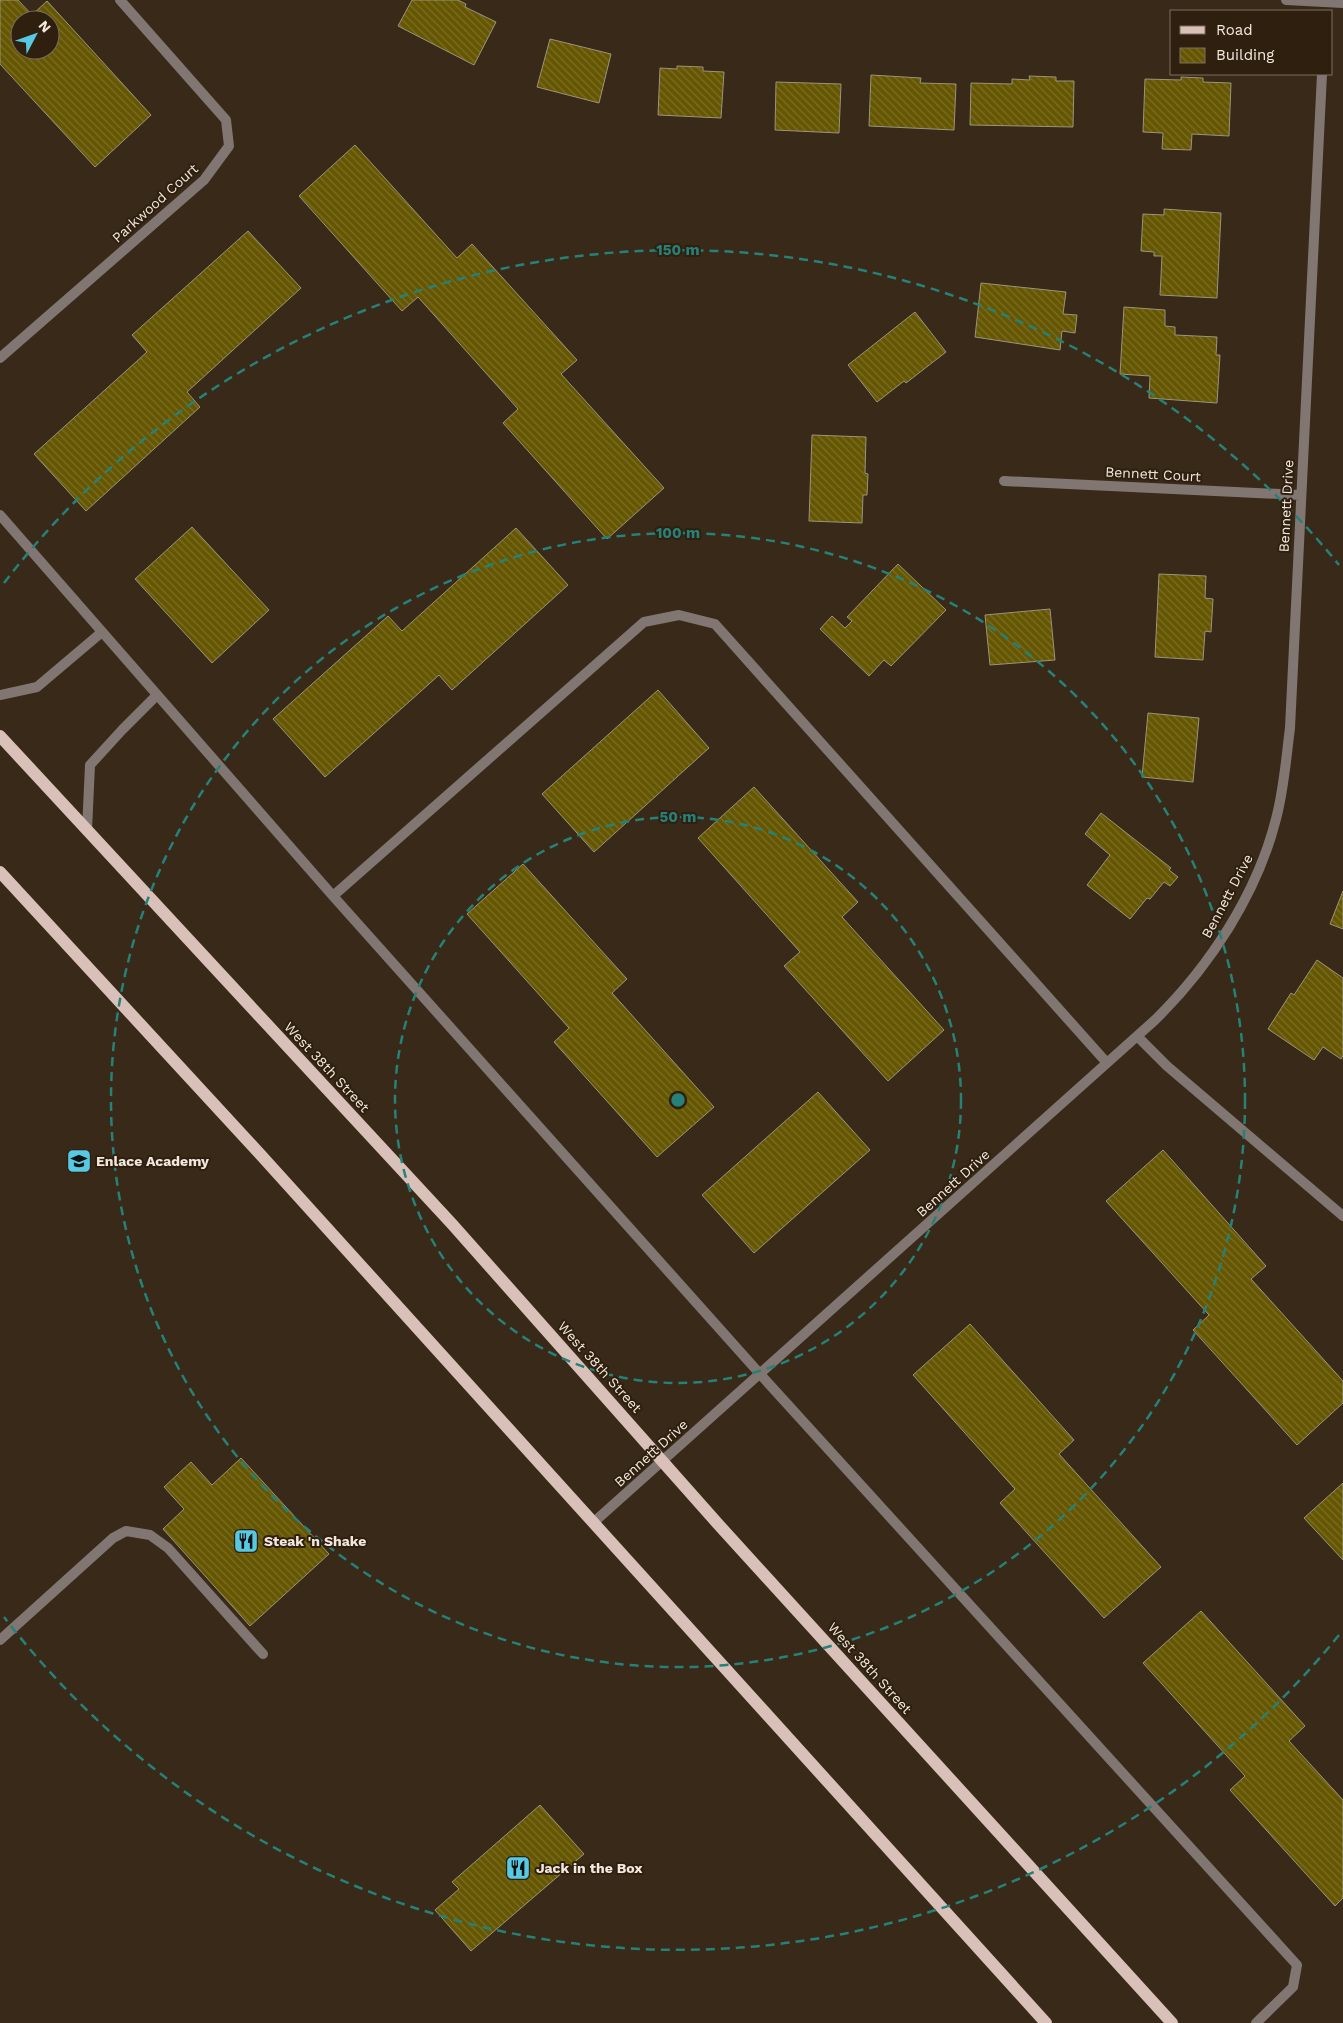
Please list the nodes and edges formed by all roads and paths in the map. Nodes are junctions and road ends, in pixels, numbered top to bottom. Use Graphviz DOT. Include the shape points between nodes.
graph roads {
  1 [pos="120,0"];
  2 [pos="1286,0"];
  3 [pos="1343,3"];
  4 [pos="1325,4"];
  5 [pos="1322,75"];
  6 [pos="0,358"];
  7 [pos="1004,480"];
  8 [pos="1300,495"];
  9 [pos="0,515"];
  10 [pos="102,632"];
  11 [pos="0,695"];
  12 [pos="157,695"];
  13 [pos="0,736"];
  14 [pos="87,830"];
  15 [pos="0,872"];
  16 [pos="333,896"];
  17 [pos="1137,1036"];
  18 [pos="1106,1063"];
  19 [pos="1343,1216"];
  20 [pos="760,1374"];
  21 [pos="663,1461"];
  22 [pos="594,1522"];
  23 [pos="0,1640"];
  24 [pos="263,1654"];
  25 [pos="1046,2023"];
  26 [pos="1172,2023"];
  27 [pos="1256,2023"];
  1 -- 6 [label="street, Parkwood Court" via="226,120 229,146 204,180"];
  2 -- 4 [label="street"];
  3 -- 4 [label="street"];
  5 -- 8 [label="street, Bennett Drive"];
  7 -- 8 [label="street, Bennett Court"];
  8 -- 17 [label="street, Bennett Drive" via="1290,728 1276,821 1250,887 1214,949 1173,1002"];
  9 -- 10 [label="street"];
  10 -- 11 [label="street" via="38,687"];
  10 -- 12 [label="street"];
  12 -- 14 [label="street" via="90,765"];
  12 -- 16 [label="street"];
  13 -- 14 [label="main road, West 38th Street"];
  14 -- 21 [label="main road, West 38th Street" via="452,1224"];
  15 -- 22 [label="main road"];
  16 -- 18 [label="street" via="644,622 679,615 715,624"];
  16 -- 20 [label="street"];
  17 -- 18 [label="street, Bennett Drive"];
  17 -- 19 [label="street"];
  18 -- 20 [label="street, Bennett Drive"];
  20 -- 21 [label="street, Bennett Drive"];
  20 -- 27 [label="street" via="1297,1965 1293,1987"];
  21 -- 22 [label="street, Bennett Drive"];
  21 -- 26 [label="main road, West 38th Street"];
  22 -- 25 [label="main road"];
  23 -- 24 [label="street" via="112,1538 126,1531 150,1536 168,1548"];
}
